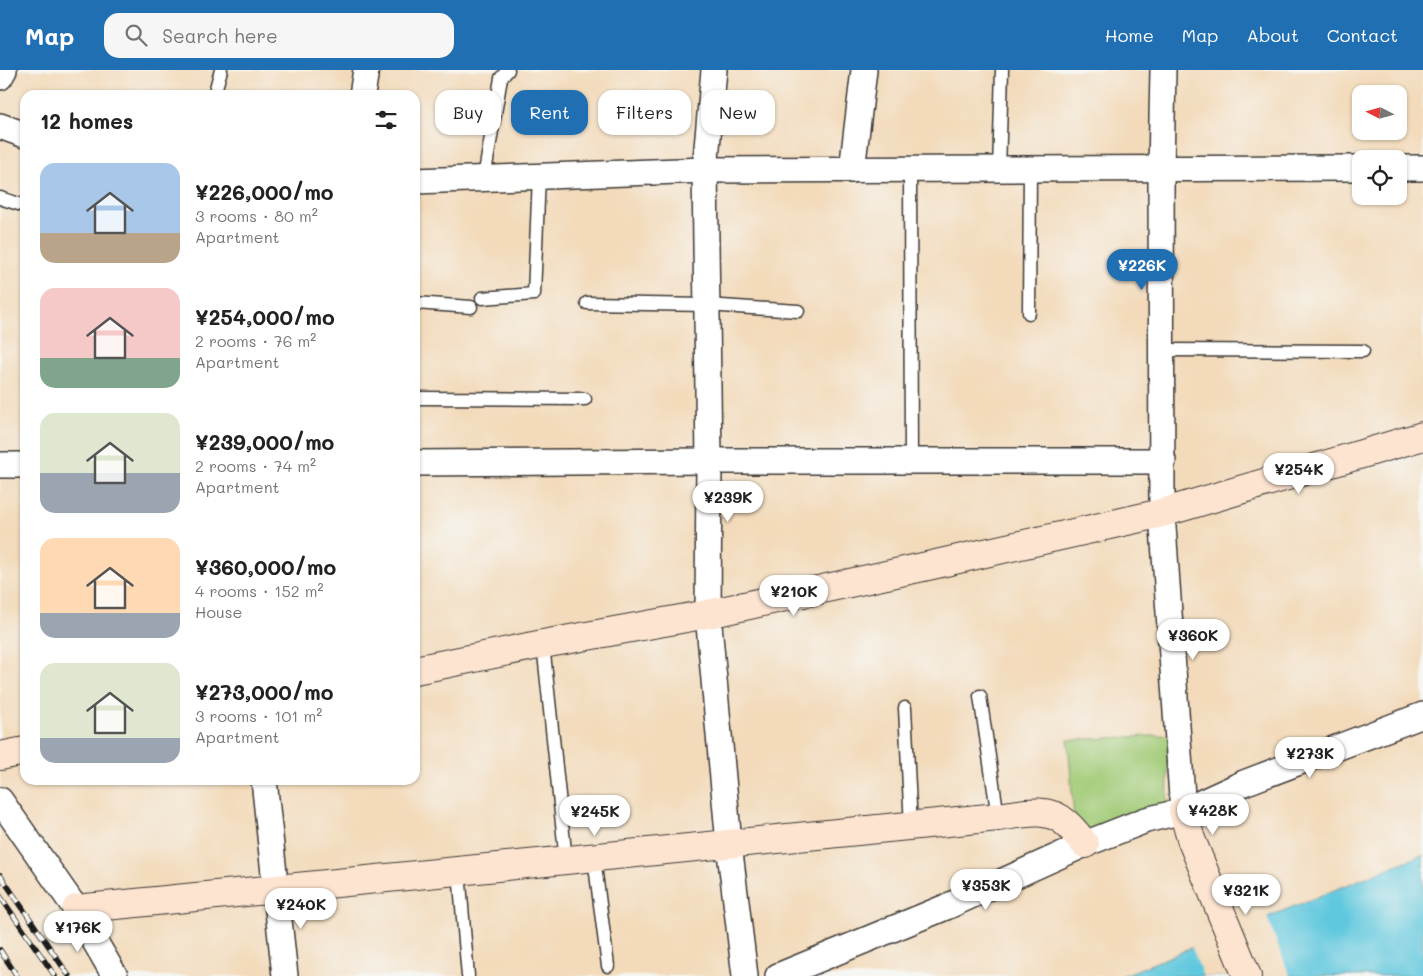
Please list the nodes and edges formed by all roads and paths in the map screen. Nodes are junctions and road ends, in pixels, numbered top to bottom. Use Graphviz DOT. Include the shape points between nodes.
graph roads {
  1 [pos="4,70"];
  2 [pos="222,70"];
  3 [pos="366,70"];
  4 [pos="508,70"];
  5 [pos="714,70"];
  6 [pos="864,70"];
  7 [pos="1002,70"];
  8 [pos="1162,70"];
  9 [pos="0,77"];
  10 [pos="216,90"];
  11 [pos="363,90"];
  12 [pos="0,126"];
  13 [pos="20,133"];
  14 [pos="1352,168"];
  15 [pos="1407,168"];
  16 [pos="1423,168"];
  17 [pos="1161,169"];
  18 [pos="705,170"];
  19 [pos="852,170"];
  20 [pos="910,170"];
  21 [pos="999,170"];
  22 [pos="1030,170"];
  23 [pos="539,176"];
  24 [pos="484,178"];
  25 [pos="420,181"];
  26 [pos="0,198"];
  27 [pos="20,204"];
  28 [pos="482,298"];
  29 [pos="420,303"];
  30 [pos="587,303"];
  31 [pos="707,305"];
  32 [pos="471,307"];
  33 [pos="798,311"];
  34 [pos="1029,313"];
  35 [pos="1162,350"];
  36 [pos="1363,351"];
  37 [pos="420,398"];
  38 [pos="585,399"];
  39 [pos="1423,436"];
  40 [pos="709,461"];
  41 [pos="911,461"];
  42 [pos="1163,461"];
  43 [pos="420,463"];
  44 [pos="0,465"];
  45 [pos="20,465"];
  46 [pos="1162,513"];
  47 [pos="708,614"];
  48 [pos="543,644"];
  49 [pos="420,669"];
  50 [pos="980,696"];
  51 [pos="905,708"];
  52 [pos="1423,715"];
  53 [pos="20,752"];
  54 [pos="0,756"];
  55 [pos="265,785"];
  56 [pos="0,800"];
  57 [pos="1183,812"];
  58 [pos="998,817"];
  59 [pos="911,826"];
  60 [pos="730,844"];
  61 [pos="1085,844"];
  62 [pos="594,858"];
  63 [pos="566,861"];
  64 [pos="459,872"];
  65 [pos="276,889"];
  66 [pos="76,909"];
  67 [pos="608,966"];
  68 [pos="116,976"];
  69 [pos="285,976"];
  70 [pos="468,976"];
  71 [pos="745,976"];
  72 [pos="778,976"];
  73 [pos="1247,976"];
  1 -- 9 [label="street"];
  2 -- 10 [label="lane"];
  3 -- 11 [label="street"];
  4 -- 24 [label="lane" via="501,78"];
  5 -- 18 [label="street"];
  6 -- 19 [label="street"];
  7 -- 21 [label="lane"];
  8 -- 17 [label="street"];
  12 -- 13 [label="street"];
  14 -- 17 [label="street"];
  15 -- 16 [label="street"];
  17 -- 22 [label="street"];
  17 -- 35 [label="street"];
  18 -- 19 [label="street"];
  18 -- 23 [label="street"];
  18 -- 31 [label="street"];
  19 -- 20 [label="street"];
  20 -- 21 [label="street"];
  20 -- 41 [label="lane"];
  21 -- 22 [label="street"];
  22 -- 34 [label="lane"];
  23 -- 24 [label="street"];
  23 -- 28 [label="lane" via="534,294"];
  24 -- 25 [label="street"];
  26 -- 27 [label="lane"];
  29 -- 32 [label="lane"];
  30 -- 31 [label="lane"];
  31 -- 33 [label="lane"];
  31 -- 40 [label="street"];
  35 -- 36 [label="lane"];
  35 -- 42 [label="street"];
  37 -- 38 [label="lane"];
  39 -- 46 [label="street"];
  40 -- 41 [label="street"];
  40 -- 43 [label="street"];
  40 -- 47 [label="street"];
  41 -- 42 [label="street"];
  42 -- 46 [label="street"];
  44 -- 45 [label="street"];
  46 -- 47 [label="street"];
  46 -- 57 [label="street"];
  47 -- 48 [label="street"];
  47 -- 60 [label="street"];
  48 -- 49 [label="street"];
  48 -- 63 [label="lane"];
  50 -- 58 [label="lane"];
  51 -- 59 [label="lane"];
  52 -- 57 [label="street" via="1244,782"];
  53 -- 54 [label="street"];
  55 -- 65 [label="street"];
  56 -- 66 [label="street"];
  57 -- 61 [label="street" via="1146,820"];
  57 -- 73 [label="street"];
  58 -- 59 [label="street"];
  58 -- 61 [label="street" via="1052,813 1066,822"];
  59 -- 60 [label="street"];
  60 -- 62 [label="street"];
  60 -- 71 [label="street"];
  61 -- 72 [label="street" via="946,907"];
  62 -- 63 [label="street"];
  62 -- 67 [label="lane"];
  63 -- 64 [label="street"];
  64 -- 65 [label="street"];
  64 -- 70 [label="lane"];
  65 -- 66 [label="street"];
  65 -- 69 [label="street"];
  66 -- 68 [label="street"];
}
